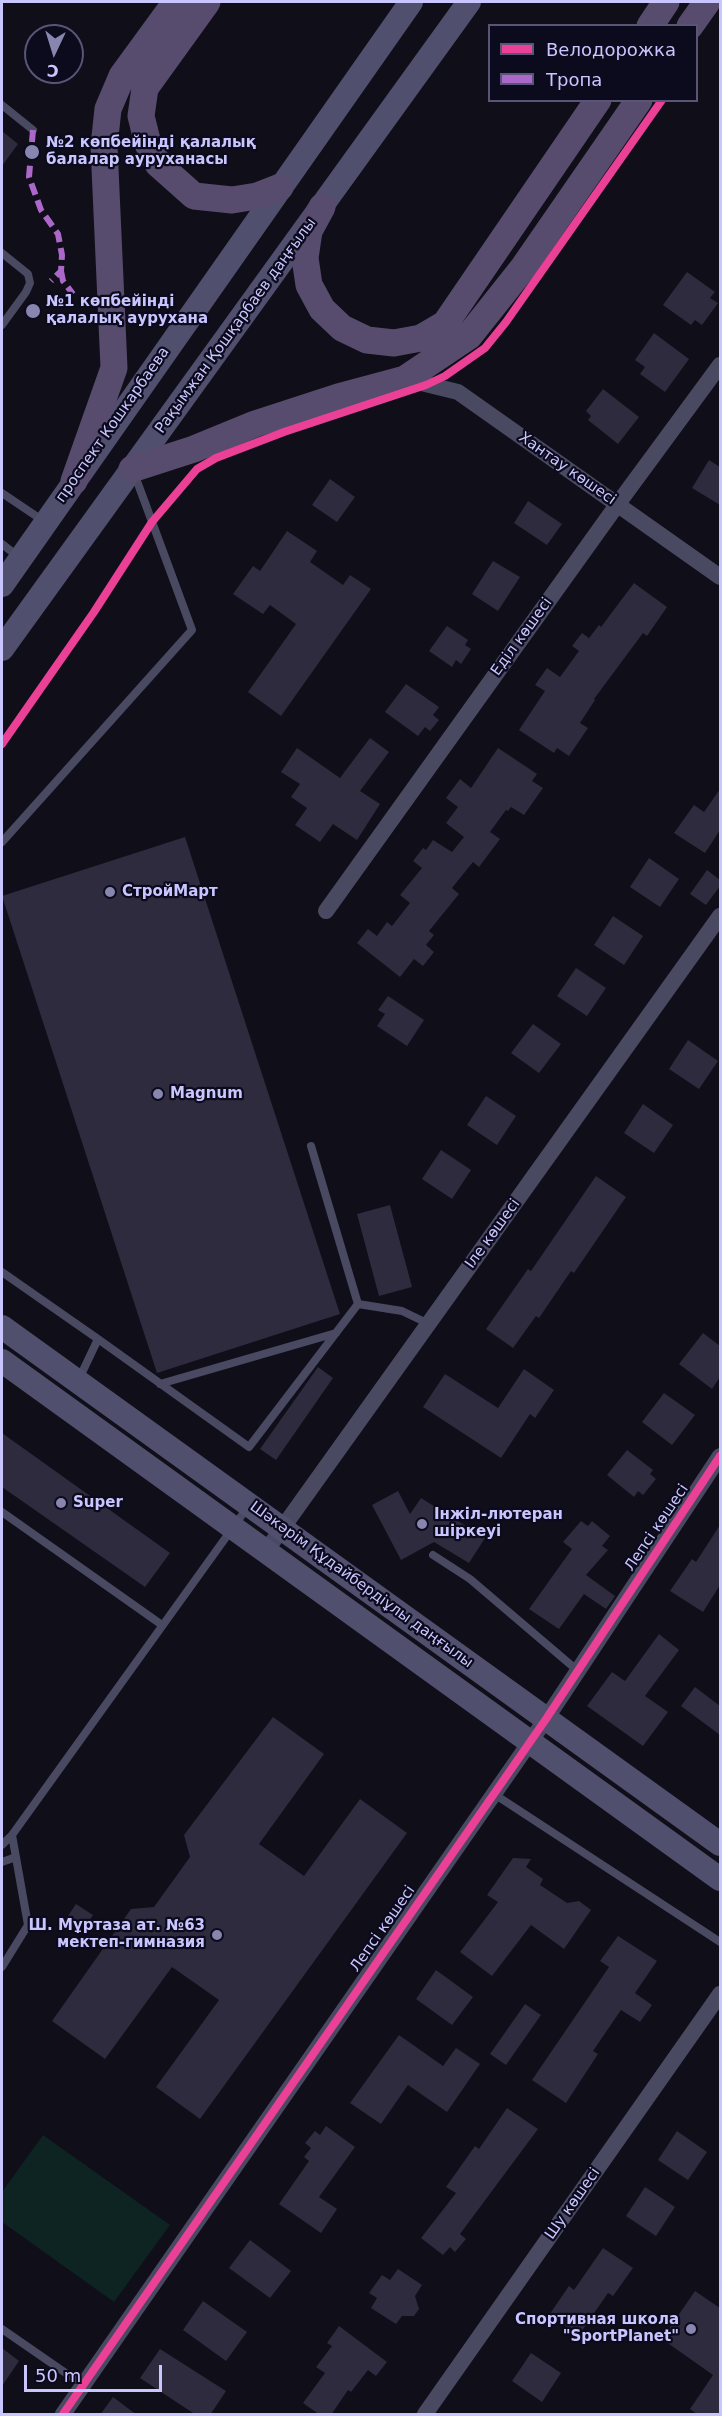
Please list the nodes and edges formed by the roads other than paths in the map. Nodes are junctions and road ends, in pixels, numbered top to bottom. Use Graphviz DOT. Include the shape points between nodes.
graph roads {
  1 [pos="176,2"];
  2 [pos="207,2"];
  3 [pos="411,2"];
  4 [pos="469,2"];
  5 [pos="666,2"];
  6 [pos="707,2"];
  7 [pos="651,24"];
  8 [pos="691,24"];
  9 [pos="597,102"];
  10 [pos="638,102"];
  11 [pos="2,105"];
  12 [pos="33,130"];
  13 [pos="280,186"];
  14 [pos="322,207"];
  15 [pos="2,253"];
  16 [pos="2,326"];
  17 [pos="720,366"];
  18 [pos="405,379"];
  19 [pos="132,469"];
  20 [pos="74,481"];
  21 [pos="2,493"];
  22 [pos="617,505"];
  23 [pos="45,522"];
  24 [pos="11,551"];
  25 [pos="720,577"];
  26 [pos="2,585"];
  27 [pos="2,649"];
  28 [pos="2,842"];
  29 [pos="326,911"];
  30 [pos="720,916"];
  31 [pos="311,1146"];
  32 [pos="2,1272"];
  33 [pos="358,1304"];
  34 [pos="429,1324"];
  35 [pos="2,1326"];
  36 [pos="336,1333"];
  37 [pos="98,1339"];
  38 [pos="2,1361"];
  39 [pos="78,1381"];
  40 [pos="160,1384"];
  41 [pos="720,1456"];
  42 [pos="250,1505"];
  43 [pos="2,1512"];
  44 [pos="232,1527"];
  45 [pos="282,1529"];
  46 [pos="266,1551"];
  47 [pos="433,1555"];
  48 [pos="162,1625"];
  49 [pos="578,1671"];
  50 [pos="546,1719"];
  51 [pos="530,1742"];
  52 [pos="494,1794"];
  53 [pos="12,1835"];
  54 [pos="720,1844"];
  55 [pos="2,1845"];
  56 [pos="16,1857"];
  57 [pos="2,1862"];
  58 [pos="720,1879"];
  59 [pos="720,1942"];
  60 [pos="2,1967"];
  61 [pos="720,1994"];
  62 [pos="2,2329"];
  63 [pos="83,2385"];
  64 [pos="63,2415"];
  65 [pos="425,2415"];
  1 -- 20 [label="main road" via="122,76 108,109 104,146 114,368"];
  2 -- 13 [label="main road" via="145,88 141,116 148,144 158,164 194,196 232,200 257,196"];
  3 -- 13 [label="main road"];
  4 -- 14 [label="main road, Рақымжан Қошқарбаев даңғылы"];
  5 -- 7 [label="main road"];
  6 -- 8 [label="main road"];
  9 -- 14 [label="main road" via="445,324 421,338 394,343 367,340 342,328 322,309 309,285 305,258 309,231"];
  10 -- 18 [label="main road" via="524,268 469,336"];
  11 -- 12 [label="lane"];
  13 -- 20 [label="main road, проспект Кошкарбаева"];
  14 -- 19 [label="main road, Рақымжан Қошқарбаев даңғылы"];
  15 -- 16 [label="lane" via="27,274 30,283"];
  17 -- 22 [label="street, Еділ көшесі"];
  18 -- 19 [label="main road" via="255,424"];
  18 -- 22 [label="street, Хантау көшесі" via="458,393"];
  19 -- 27 [label="main road, Рақымжан Қошқарбаев даңғылы"];
  19 -- 28 [label="lane" via="192,630"];
  20 -- 23 [label="main road, проспект Кошкарбаева"];
  21 -- 23 [label="lane"];
  22 -- 25 [label="street, Хантау көшесі"];
  22 -- 29 [label="street, Еділ көшесі"];
  23 -- 24 [label="main road, проспект Кошкарбаева"];
  24 -- 26 [label="main road, проспект Кошкарбаева"];
  30 -- 34 [label="street, Іле көшесі"];
  31 -- 33 [label="lane"];
  32 -- 37 [label="lane"];
  33 -- 34 [label="lane" via="402,1311"];
  33 -- 36 [label="lane"];
  34 -- 45 [label="street, Іле көшесі"];
  35 -- 39 [label="main road, Шәкәрім Құдайбердіұлы даңғылы"];
  36 -- 40 [label="lane"];
  36 -- 40 [label="lane" via="249,1447"];
  37 -- 39 [label="lane"];
  37 -- 40 [label="lane"];
  38 -- 44 [label="main road, Шәкәрім Құдайбердіұлы даңғылы"];
  39 -- 42 [label="main road, Шәкәрім Құдайбердіұлы даңғылы"];
  41 -- 49 [label="street, Лепсі көшесі"];
  42 -- 44 [label="lane"];
  42 -- 45 [label="main road, Шәкәрім Құдайбердіұлы даңғылы"];
  43 -- 48 [label="lane"];
  44 -- 46 [label="main road, Шәкәрім Құдайбердіұлы даңғылы"];
  44 -- 48 [label="lane"];
  45 -- 46 [label="street, Іле көшесі"];
  45 -- 50 [label="main road, Шәкәрім Құдайбердіұлы даңғылы"];
  46 -- 51 [label="main road, Шәкәрім Құдайбердіұлы даңғылы"];
  47 -- 49 [label="lane" via="470,1579"];
  48 -- 53 [label="lane"];
  49 -- 50 [label="street, Лепсі көшесі"];
  50 -- 51 [label="street, Лепсі көшесі"];
  50 -- 54 [label="main road, Шәкәрім Құдайбердіұлы даңғылы"];
  51 -- 52 [label="street, Лепсі көшесі"];
  51 -- 58 [label="main road, Шәкәрім Құдайбердіұлы даңғылы"];
  52 -- 59 [label="lane"];
  52 -- 63 [label="street, Лепсі көшесі"];
  53 -- 55 [label="lane"];
  53 -- 56 [label="lane"];
  56 -- 57 [label="lane"];
  56 -- 60 [label="lane" via="28,1925"];
  61 -- 65 [label="street, Шу көшесі"];
  62 -- 63 [label="lane"];
  63 -- 64 [label="street, Лепсі көшесі"];
}
